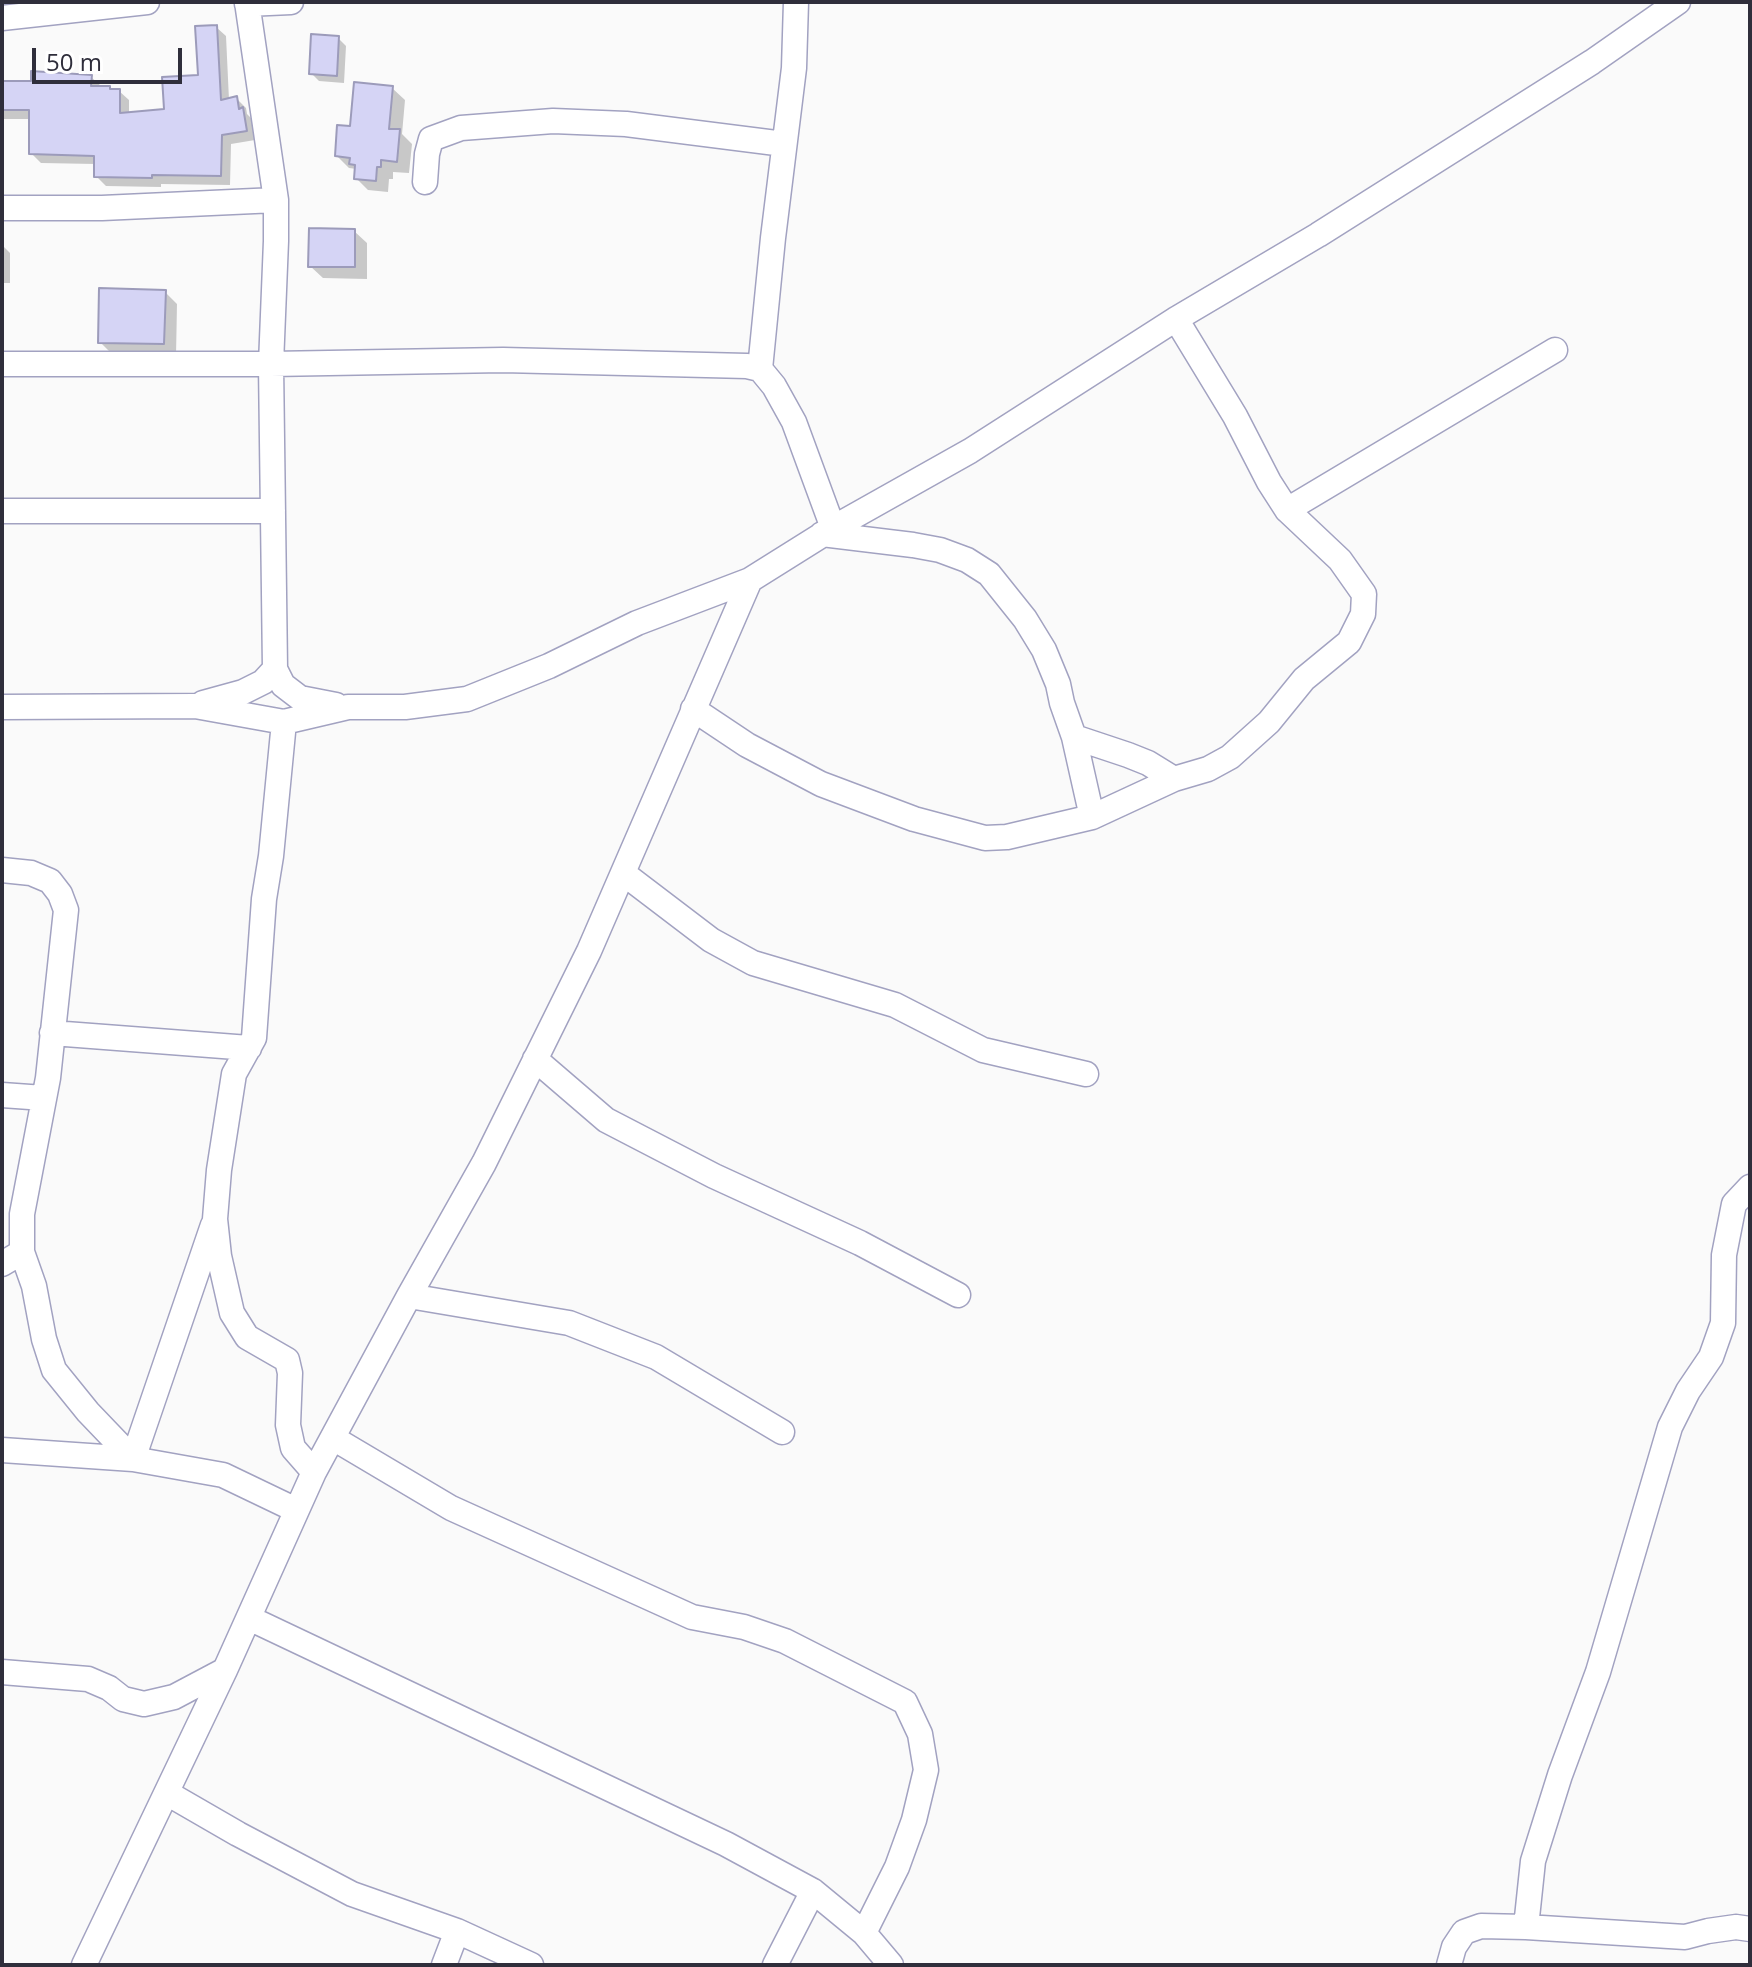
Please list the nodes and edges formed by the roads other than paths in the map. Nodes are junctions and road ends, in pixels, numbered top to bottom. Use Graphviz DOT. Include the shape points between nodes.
graph roads {
  1 [pos="147,2"];
  2 [pos="291,2"];
  3 [pos="796,2"];
  4 [pos="1678,2"];
  5 [pos="247,3"];
  6 [pos="2,18"];
  7 [pos="784,144"];
  8 [pos="425,182"];
  9 [pos="276,200"];
  10 [pos="2,208"];
  11 [pos="1176,319"];
  12 [pos="1555,350"];
  13 [pos="2,364"];
  14 [pos="271,364"];
  15 [pos="760,369"];
  16 [pos="1287,510"];
  17 [pos="2,511"];
  18 [pos="273,511"];
  19 [pos="828,531"];
  20 [pos="750,580"];
  21 [pos="275,669"];
  22 [pos="195,706"];
  23 [pos="2,707"];
  24 [pos="348,707"];
  25 [pos="693,709"];
  26 [pos="284,722"];
  27 [pos="1074,737"];
  28 [pos="1174,779"];
  29 [pos="1092,817"];
  30 [pos="2,870"];
  31 [pos="623,873"];
  32 [pos="52,1033"];
  33 [pos="249,1048"];
  34 [pos="535,1059"];
  35 [pos="1086,1074"];
  36 [pos="2,1095"];
  37 [pos="44,1098"];
  38 [pos="1750,1187"];
  39 [pos="215,1219"];
  40 [pos="12,1258"];
  41 [pos="958,1295"];
  42 [pos="409,1296"];
  43 [pos="782,1432"];
  44 [pos="333,1438"];
  45 [pos="2,1450"];
  46 [pos="133,1459"];
  47 [pos="314,1472"];
  48 [pos="296,1510"];
  49 [pos="249,1618"];
  50 [pos="225,1670"];
  51 [pos="2,1672"];
  52 [pos="167,1793"];
  53 [pos="813,1891"];
  54 [pos="1526,1927"];
  55 [pos="1750,1929"];
  56 [pos="457,1931"];
  57 [pos="864,1933"];
  58 [pos="84,1965"];
  59 [pos="444,1965"];
  60 [pos="531,1965"];
  61 [pos="775,1965"];
  62 [pos="891,1965"];
  63 [pos="1449,1965"];
  1 -- 6 [label="street"];
  2 -- 5 [label="street"];
  3 -- 7 [label="street"];
  4 -- 11 [label="street" via="1592,62"];
  5 -- 9 [label="street"];
  7 -- 8 [label="street" via="626,124 553,121 461,128 431,139"];
  7 -- 15 [label="street"];
  9 -- 10 [label="street"];
  9 -- 14 [label="street"];
  11 -- 16 [label="street"];
  11 -- 19 [label="street" via="970,451"];
  12 -- 16 [label="street"];
  13 -- 14 [label="street"];
  14 -- 15 [label="street" via="503,360"];
  14 -- 18 [label="street"];
  15 -- 19 [label="street" via="794,422"];
  16 -- 28 [label="street" via="1340,560 1364,594 1363,614 1349,642 1304,679 1269,722 1230,757"];
  17 -- 18 [label="street"];
  18 -- 21 [label="street"];
  19 -- 20 [label="street"];
  19 -- 27 [label="street" via="940,550 989,574 1044,650"];
  20 -- 24 [label="street" via="637,623 467,699"];
  20 -- 25 [label="street"];
  21 -- 22 [label="street" via="243,692"];
  21 -- 24 [label="street" via="283,685 300,698"];
  22 -- 23 [label="street"];
  22 -- 26 [label="street"];
  24 -- 26 [label="street"];
  25 -- 29 [label="street" via="821,784 914,819 985,838"];
  25 -- 31 [label="street"];
  26 -- 33 [label="street" via="257,1017"];
  27 -- 28 [label="street" via="1148,763"];
  27 -- 29 [label="street"];
  28 -- 29 [label="street"];
  30 -- 32 [label="street" via="50,881 66,910"];
  31 -- 34 [label="street"];
  31 -- 35 [label="street" via="711,940 753,963 895,1005 983,1050"];
  32 -- 33 [label="street"];
  32 -- 37 [label="street"];
  33 -- 39 [label="street" via="234,1074"];
  34 -- 41 [label="street" via="606,1120"];
  34 -- 42 [label="street"];
  36 -- 37 [label="street"];
  37 -- 40 [label="street"];
  38 -- 54 [label="street" via="1734,1204 1724,1255 1723,1323 1711,1357 1670,1427 1598,1672 1533,1861"];
  39 -- 46 [label="street"];
  39 -- 47 [label="street" via="232,1313 247,1337 287,1360 293,1448"];
  40 -- 46 [label="street" via="34,1286 54,1370"];
  42 -- 43 [label="street" via="569,1323 656,1357"];
  42 -- 44 [label="street"];
  44 -- 47 [label="street"];
  44 -- 57 [label="street" via="451,1508 692,1617 785,1641 905,1702 920,1734 926,1770 897,1867"];
  45 -- 46 [label="street"];
  46 -- 48 [label="street" via="223,1475"];
  47 -- 48 [label="street"];
  48 -- 49 [label="street"];
  49 -- 50 [label="street"];
  49 -- 53 [label="street" via="726,1844"];
  50 -- 51 [label="street" via="174,1697 144,1704 88,1679"];
  50 -- 52 [label="street"];
  52 -- 56 [label="street" via="352,1894"];
  52 -- 58 [label="street"];
  53 -- 57 [label="street"];
  53 -- 61 [label="street"];
  54 -- 55 [label="street" via="1685,1937"];
  54 -- 63 [label="street" via="1481,1926 1464,1932"];
  56 -- 59 [label="street"];
  56 -- 60 [label="street"];
  57 -- 62 [label="street"];
}
